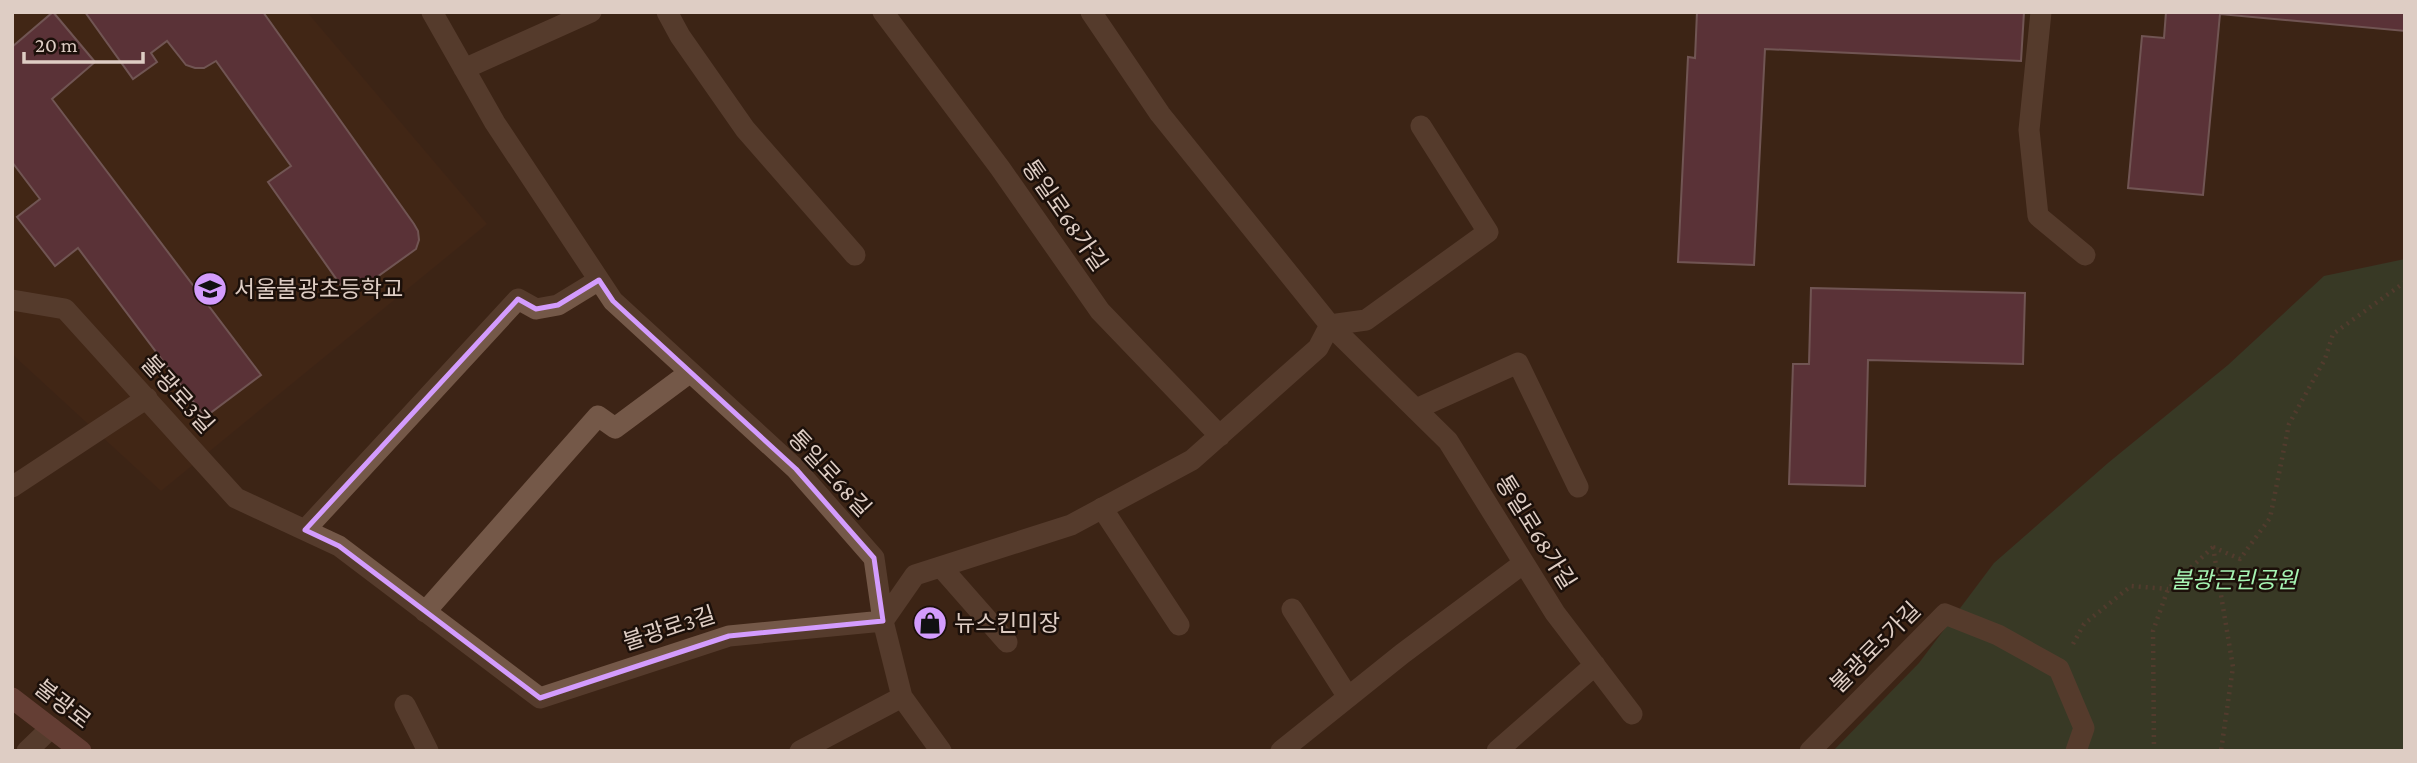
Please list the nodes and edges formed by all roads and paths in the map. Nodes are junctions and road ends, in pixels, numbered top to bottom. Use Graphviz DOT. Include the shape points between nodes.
graph roads {
  1 [pos="432,12"];
  2 [pos="592,12"];
  3 [pos="667,12"];
  4 [pos="883,12"];
  5 [pos="1091,12"];
  6 [pos="2041,12"];
  7 [pos="464,69"];
  8 [pos="1421,126"];
  9 [pos="855,255"];
  10 [pos="2085,255"];
  11 [pos="599,281"];
  12 [pos="2405,282"];
  13 [pos="12,300"];
  14 [pos="1330,325"];
  15 [pos="689,373"];
  16 [pos="146,398"];
  17 [pos="1416,410"];
  18 [pos="1220,436"];
  19 [pos="12,487"];
  20 [pos="1578,487"];
  21 [pos="1102,508"];
  22 [pos="305,530"];
  23 [pos="2213,547"];
  24 [pos="1524,563"];
  25 [pos="941,566"];
  26 [pos="2168,589"];
  27 [pos="1292,609"];
  28 [pos="425,612"];
  29 [pos="884,621"];
  30 [pos="1179,625"];
  31 [pos="1007,642"];
  32 [pos="1595,665"];
  33 [pos="2059,669"];
  34 [pos="902,697"];
  35 [pos="1348,697"];
  36 [pos="12,698"];
  37 [pos="405,705"];
  38 [pos="1632,714"];
  39 [pos="51,727"];
  40 [pos="810,749"];
  41 [pos="27,751"];
  42 [pos="81,751"];
  43 [pos="428,751"];
  44 [pos="941,751"];
  45 [pos="1281,751"];
  46 [pos="1497,751"];
  47 [pos="1810,751"];
  48 [pos="2077,751"];
  49 [pos="2154,751"];
  50 [pos="2221,751"];
  1 -- 7 [label="street, 통일로68길"];
  2 -- 7 [label="street"];
  3 -- 9 [label="street" via="745,129"];
  4 -- 18 [label="street, 통일로68가길" via="1100,311"];
  5 -- 14 [label="street, 통일로68가길" via="1160,114"];
  6 -- 10 [label="street" via="2029,131 2038,216"];
  7 -- 11 [label="street, 통일로68길"];
  8 -- 14 [label="street" via="1488,232 1366,320"];
  11 -- 15 [label="street, 통일로68길" via="613,301"];
  11 -- 22 [label="street" via="558,305 536,309 518,299"];
  12 -- 23 [label="path" via="2333,334 2325,359 2289,424 2270,518 2240,559"];
  13 -- 16 [label="street, 불광로3길" via="65,309"];
  14 -- 17 [label="street, 통일로68가길"];
  14 -- 18 [label="street" via="1318,348"];
  15 -- 28 [label="street" via="615,428 598,416"];
  15 -- 29 [label="street, 통일로68길" via="796,469 874,558"];
  16 -- 19 [label="street"];
  16 -- 22 [label="street, 불광로3길" via="236,498"];
  17 -- 20 [label="street" via="1518,363"];
  17 -- 24 [label="street, 통일로68가길" via="1448,441"];
  18 -- 21 [label="street" via="1192,460"];
  21 -- 25 [label="street" via="1071,525"];
  21 -- 30 [label="street"];
  22 -- 28 [label="street, 불광로3길" via="339,547"];
  23 -- 26 [label="path"];
  23 -- 50 [label="path" via="2233,667"];
  24 -- 32 [label="street, 통일로68가길"];
  24 -- 35 [label="street"];
  25 -- 29 [label="street" via="915,575"];
  25 -- 31 [label="street"];
  26 -- 33 [label="path" via="2131,586 2084,624"];
  26 -- 49 [label="path" via="2153,631"];
  27 -- 35 [label="street"];
  28 -- 29 [label="street, 불광로3길" via="540,698 729,636"];
  29 -- 34 [label="street"];
  32 -- 38 [label="street, 통일로68가길"];
  32 -- 46 [label="street"];
  33 -- 47 [label="street, 불광로5가길" via="1998,635 1945,614"];
  33 -- 48 [label="street" via="2084,728"];
  34 -- 40 [label="street"];
  34 -- 44 [label="street"];
  35 -- 45 [label="street"];
  36 -- 39 [label="main road, 불광로"];
  37 -- 43 [label="street"];
  39 -- 41 [label="street"];
  39 -- 42 [label="main road, 불광로"];
}
